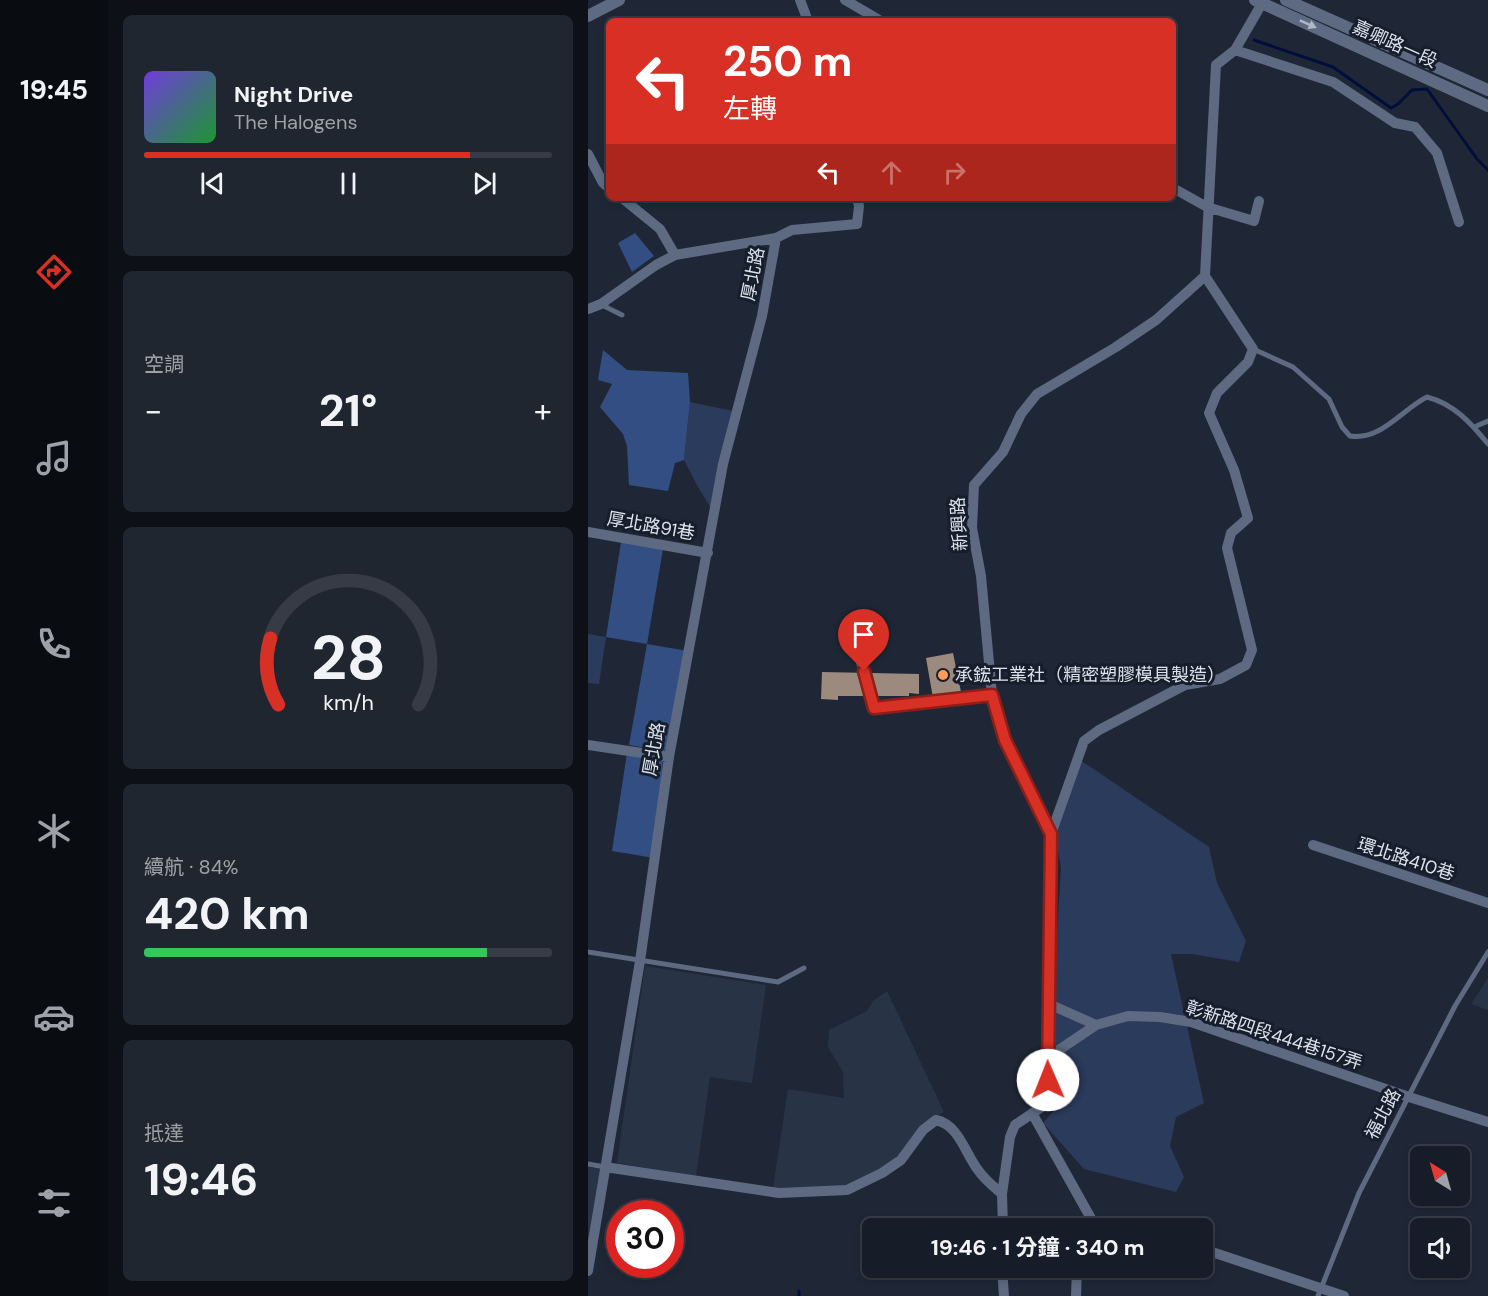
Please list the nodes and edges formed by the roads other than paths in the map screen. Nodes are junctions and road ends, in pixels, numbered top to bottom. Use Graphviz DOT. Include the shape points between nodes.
graph roads {
  1 [pos="619,0"];
  2 [pos="800,0"];
  3 [pos="845,0"];
  4 [pos="1286,0"];
  5 [pos="1260,1"];
  6 [pos="588,16"];
  7 [pos="807,18"];
  8 [pos="876,18"];
  9 [pos="1235,50"];
  10 [pos="1488,90"];
  11 [pos="1488,106"];
  12 [pos="588,154"];
  13 [pos="606,186"];
  14 [pos="1176,190"];
  15 [pos="626,201"];
  16 [pos="858,201"];
  17 [pos="1259,201"];
  18 [pos="1207,207"];
  19 [pos="1460,222"];
  20 [pos="776,238"];
  21 [pos="675,255"];
  22 [pos="1205,276"];
  23 [pos="601,304"];
  24 [pos="588,309"];
  25 [pos="622,315"];
  26 [pos="1253,349"];
  27 [pos="1488,422"];
  28 [pos="1474,427"];
  29 [pos="1488,444"];
  30 [pos="588,532"];
  31 [pos="708,553"];
  32 [pos="853,634"];
  33 [pos="992,695"];
  34 [pos="588,745"];
  35 [pos="669,757"];
  36 [pos="1051,834"];
  37 [pos="1313,846"];
  38 [pos="1488,903"];
  39 [pos="588,952"];
  40 [pos="1488,952"];
  41 [pos="640,960"];
  42 [pos="804,968"];
  43 [pos="1049,1004"];
  44 [pos="1096,1025"];
  45 [pos="1047,1058"];
  46 [pos="1409,1097"];
  47 [pos="1032,1113"];
  48 [pos="1488,1122"];
  49 [pos="588,1164"];
  50 [pos="605,1167"];
  51 [pos="1002,1194"];
  52 [pos="1003,1218"];
  53 [pos="1088,1218"];
  54 [pos="1213,1253"];
  55 [pos="588,1271"];
  56 [pos="1003,1278"];
  57 [pos="1077,1278"];
  58 [pos="1319,1292"];
  59 [pos="1004,1296"];
  60 [pos="1076,1296"];
  61 [pos="1344,1296"];
  1 -- 6 [label="street"];
  2 -- 7 [label="street"];
  3 -- 8 [label="street"];
  4 -- 10 [label="street, 嘉卿路一段"];
  5 -- 9 [label="street"];
  5 -- 11 [label="street, 嘉卿路一段, one-way"];
  9 -- 18 [label="street" via="1216,65"];
  9 -- 19 [label="street" via="1333,82 1395,123 1415,127 1437,153"];
  12 -- 13 [label="street"];
  14 -- 18 [label="street"];
  15 -- 21 [label="street" via="660,229"];
  16 -- 20 [label="street" via="857,224 792,230"];
  17 -- 18 [label="street" via="1254,221"];
  18 -- 22 [label="street"];
  20 -- 21 [label="street"];
  20 -- 31 [label="street, 厚北路" via="762,316 723,464"];
  21 -- 23 [label="street"];
  22 -- 26 [label="street"];
  22 -- 33 [label="street, 新興路" via="1156,320 1037,394 1021,414 1003,452 974,485 972,528 981,576"];
  23 -- 24 [label="street"];
  23 -- 25 [label="lane"];
  26 -- 28 [label="lane" via="1293,367 1329,399 1350,436 1360,438 1379,432 1412,404 1427,397 1455,409"];
  26 -- 36 [label="street" via="1248,362 1217,393 1209,413 1234,470 1248,518 1231,533 1227,548 1252,650 1246,665 1220,679 1185,685 1084,741"];
  27 -- 28 [label="lane"];
  28 -- 29 [label="lane"];
  30 -- 31 [label="street, 厚北路91巷"];
  31 -- 35 [label="street, 厚北路"];
  32 -- 33 [label="street" via="874,708"];
  33 -- 36 [label="street, 新興路" via="1005,740"];
  34 -- 35 [label="street"];
  35 -- 41 [label="street, 厚北路"];
  36 -- 43 [label="street, 新興路"];
  37 -- 38 [label="street, 環北路410巷"];
  39 -- 41 [label="lane"];
  40 -- 46 [label="lane, 福北路" via="1455,1006"];
  41 -- 42 [label="lane" via="778,982"];
  41 -- 50 [label="street, 厚北路"];
  43 -- 44 [label="street"];
  43 -- 45 [label="street, 新興路"];
  44 -- 45 [label="street, 彰新路四段444巷157弄"];
  44 -- 46 [label="street, 彰新路四段444巷157弄" via="1128,1016 1191,1022"];
  45 -- 47 [label="street, 新興路" via="1049,1102"];
  46 -- 48 [label="street, 彰新路四段444巷157弄"];
  46 -- 58 [label="lane, 福北路" via="1359,1193"];
  47 -- 51 [label="street" via="1015,1125 1010,1137"];
  47 -- 53 [label="street"];
  49 -- 50 [label="lane"];
  50 -- 51 [label="street" via="779,1193 847,1190 901,1160 923,1130 936,1120 956,1132 978,1172"];
  50 -- 55 [label="street, 厚北路"];
  51 -- 52 [label="street"];
  54 -- 58 [label="street"];
  56 -- 59 [label="street"];
  57 -- 60 [label="street"];
  58 -- 61 [label="street"];
}
